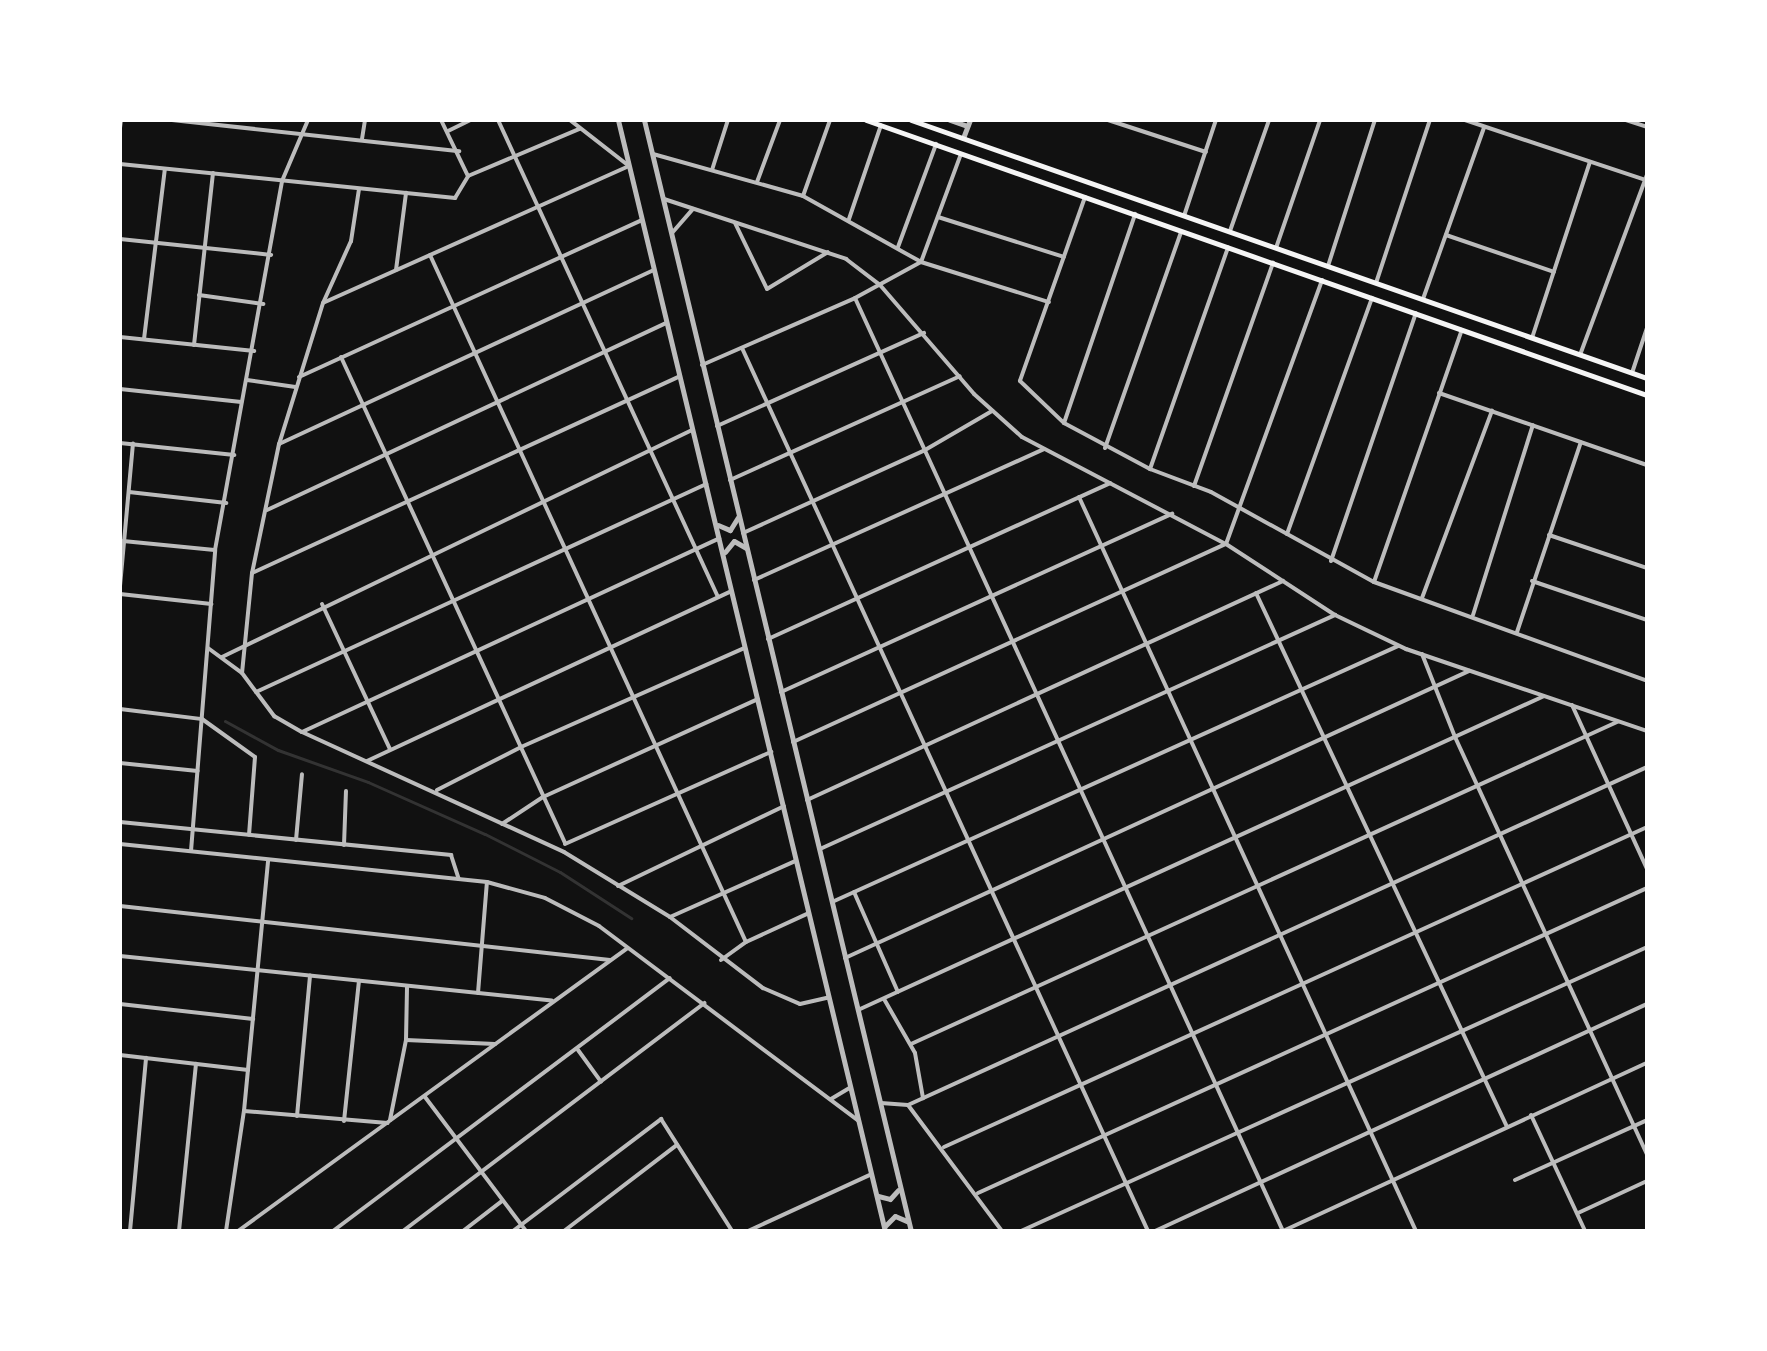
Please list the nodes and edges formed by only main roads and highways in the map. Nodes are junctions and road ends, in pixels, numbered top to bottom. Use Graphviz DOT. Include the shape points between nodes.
graph roads {
  1 [pos="866,120"];
  2 [pos="911,120"];
  3 [pos="1647,378"];
  4 [pos="1647,395"];
  1 -- 4 [label="main road"];
  2 -- 3 [label="main road"];
}
